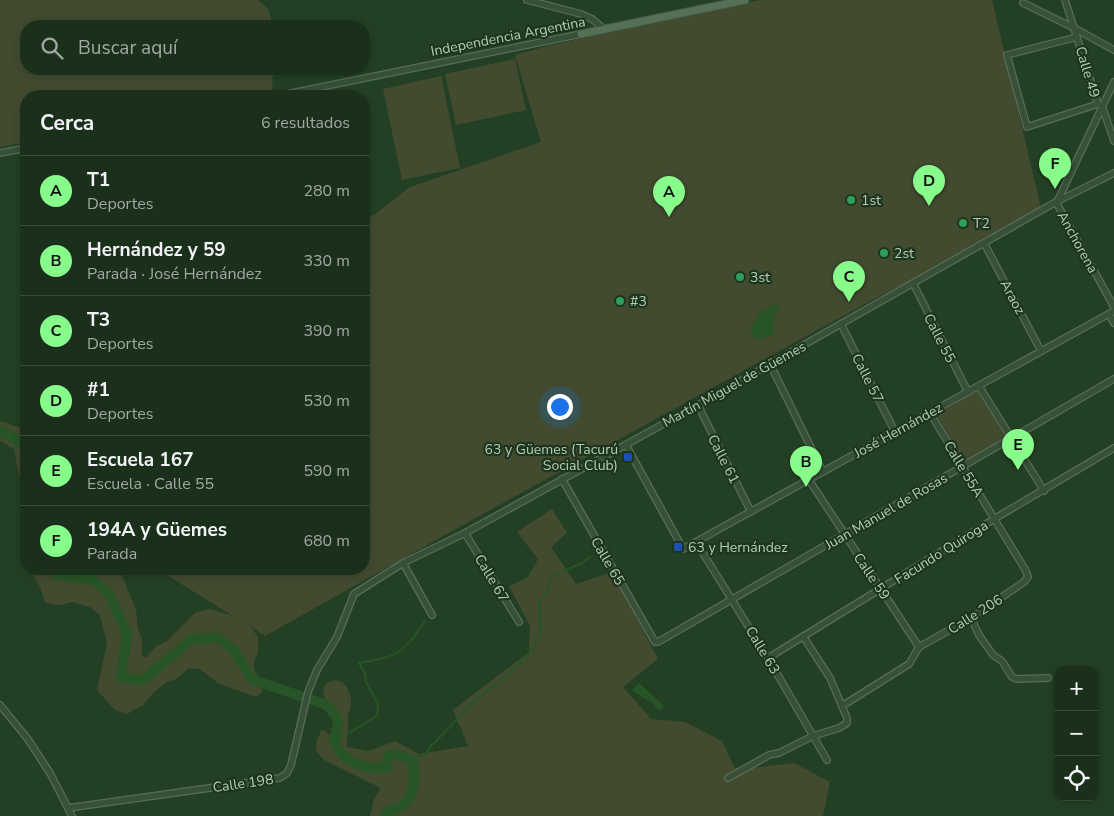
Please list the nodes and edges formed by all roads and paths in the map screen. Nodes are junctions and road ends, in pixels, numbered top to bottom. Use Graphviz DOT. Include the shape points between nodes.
graph roads {
  1 [pos="527,0"];
  2 [pos="745,0"];
  3 [pos="1065,0"];
  4 [pos="717,3"];
  5 [pos="1023,3"];
  6 [pos="1074,28"];
  7 [pos="604,29"];
  8 [pos="581,34"];
  9 [pos="1077,37"];
  10 [pos="1114,50"];
  11 [pos="1114,82"];
  12 [pos="306,90"];
  13 [pos="1100,105"];
  14 [pos="1114,141"];
  15 [pos="20,149"];
  16 [pos="0,153"];
  17 [pos="1114,173"];
  18 [pos="1056,202"];
  19 [pos="984,243"];
  20 [pos="913,284"];
  21 [pos="1112,311"];
  22 [pos="1114,323"];
  23 [pos="841,324"];
  24 [pos="1041,351"];
  25 [pos="770,364"];
  26 [pos="1114,379"];
  27 [pos="979,386"];
  28 [pos="968,392"];
  29 [pos="698,406"];
  30 [pos="930,412"];
  31 [pos="895,432"];
  32 [pos="1012,438"];
  33 [pos="626,445"];
  34 [pos="1114,448"];
  35 [pos="963,466"];
  36 [pos="823,472"];
  37 [pos="562,479"];
  38 [pos="809,480"];
  39 [pos="1044,491"];
  40 [pos="751,512"];
  41 [pos="994,519"];
  42 [pos="465,533"];
  43 [pos="844,535"];
  44 [pos="696,542"];
  45 [pos="403,563"];
  46 [pos="1028,577"];
  47 [pos="881,588"];
  48 [pos="354,594"];
  49 [pos="732,599"];
  50 [pos="432,614"];
  51 [pos="971,618"];
  52 [pos="518,622"];
  53 [pos="803,636"];
  54 [pos="656,642"];
  55 [pos="919,647"];
  56 [pos="768,658"];
  57 [pos="1048,678"];
  58 [pos="0,705"];
  59 [pos="842,706"];
  60 [pos="813,736"];
  61 [pos="827,760"];
  62 [pos="728,778"];
  63 [pos="68,808"];
  64 [pos="72,816"];
  1 -- 7 [label="street" via="592,18"];
  2 -- 4 [label="main road, Independencia Argentina"];
  3 -- 6 [label="street, Calle 49"];
  4 -- 7 [label="main road, Independencia Argentina"];
  5 -- 6 [label="street"];
  6 -- 9 [label="street, Calle 49"];
  6 -- 10 [label="street"];
  7 -- 8 [label="main road, Independencia Argentina"];
  8 -- 12 [label="street, Independencia Argentina"];
  9 -- 13 [label="street, Calle 49"];
  9 -- 13 [label="street" via="1007,55 1027,127"];
  11 -- 13 [label="street"];
  13 -- 14 [label="street, Calle 49"];
  13 -- 18 [label="street"];
  15 -- 16 [label="street"];
  17 -- 18 [label="street, Martín Miguel de Güemes"];
  18 -- 19 [label="street, Martín Miguel de Güemes"];
  18 -- 21 [label="street, Anchorena"];
  19 -- 20 [label="street, Martín Miguel de Güemes"];
  19 -- 24 [label="street, Araoz"];
  20 -- 23 [label="street, Martín Miguel de Güemes"];
  20 -- 28 [label="street, Calle 55"];
  21 -- 22 [label="street, Anchorena"];
  21 -- 24 [label="street, José Hernández"];
  23 -- 25 [label="street, Martín Miguel de Güemes"];
  23 -- 31 [label="street, Calle 57"];
  24 -- 27 [label="street, José Hernández"];
  25 -- 29 [label="street, Martín Miguel de Güemes"];
  25 -- 36 [label="street"];
  26 -- 32 [label="street, Juan Manuel de Rosas"];
  27 -- 28 [label="street, José Hernández"];
  27 -- 32 [label="street"];
  28 -- 30 [label="street, José Hernández"];
  29 -- 33 [label="street, Martín Miguel de Güemes"];
  29 -- 40 [label="street, Calle 61"];
  30 -- 31 [label="street, José Hernández"];
  30 -- 35 [label="street, Calle 55A"];
  31 -- 36 [label="street, José Hernández"];
  32 -- 35 [label="street, Juan Manuel de Rosas"];
  32 -- 39 [label="street"];
  33 -- 37 [label="street, Martín Miguel de Güemes"];
  33 -- 44 [label="street, José Hernández" via="683,549"];
  34 -- 39 [label="street, Facundo Quiroga"];
  35 -- 41 [label="street, Calle 55A"];
  35 -- 43 [label="street, Juan Manuel de Rosas"];
  36 -- 38 [label="street, José Hernández"];
  37 -- 42 [label="street, Martín Miguel de Güemes"];
  37 -- 54 [label="street, Calle 65"];
  38 -- 40 [label="street, José Hernández"];
  38 -- 43 [label="street, Calle 59"];
  39 -- 41 [label="street, Facundo Quiroga"];
  40 -- 44 [label="street, José Hernández"];
  41 -- 46 [label="street, Calle 55A"];
  41 -- 47 [label="street, Facundo Quiroga"];
  42 -- 45 [label="street, Martín Miguel de Güemes"];
  42 -- 52 [label="street, Calle 67"];
  43 -- 47 [label="street, Calle 59"];
  43 -- 49 [label="street, Juan Manuel de Rosas"];
  44 -- 49 [label="street, Calle 63"];
  45 -- 48 [label="street, Martín Miguel de Güemes"];
  45 -- 50 [label="street"];
  46 -- 51 [label="street, Calle 206"];
  47 -- 53 [label="street, Facundo Quiroga"];
  47 -- 55 [label="street, Calle 59"];
  48 -- 63 [label="street, Calle 198" via="337,637 304,702 287,773 280,778"];
  49 -- 54 [label="street, Juan Manuel de Rosas"];
  49 -- 56 [label="street, Calle 63"];
  51 -- 55 [label="street, Calle 206"];
  51 -- 57 [label="street" via="993,655 1012,677"];
  53 -- 56 [label="street, Facundo Quiroga"];
  53 -- 59 [label="street" via="830,678"];
  55 -- 59 [label="street" via="909,664"];
  56 -- 60 [label="street, Calle 63"];
  58 -- 63 [label="street" via="27,738"];
  59 -- 60 [label="street" via="846,723"];
  60 -- 61 [label="street, Calle 63"];
  60 -- 62 [label="street"];
  63 -- 64 [label="street"];
}
